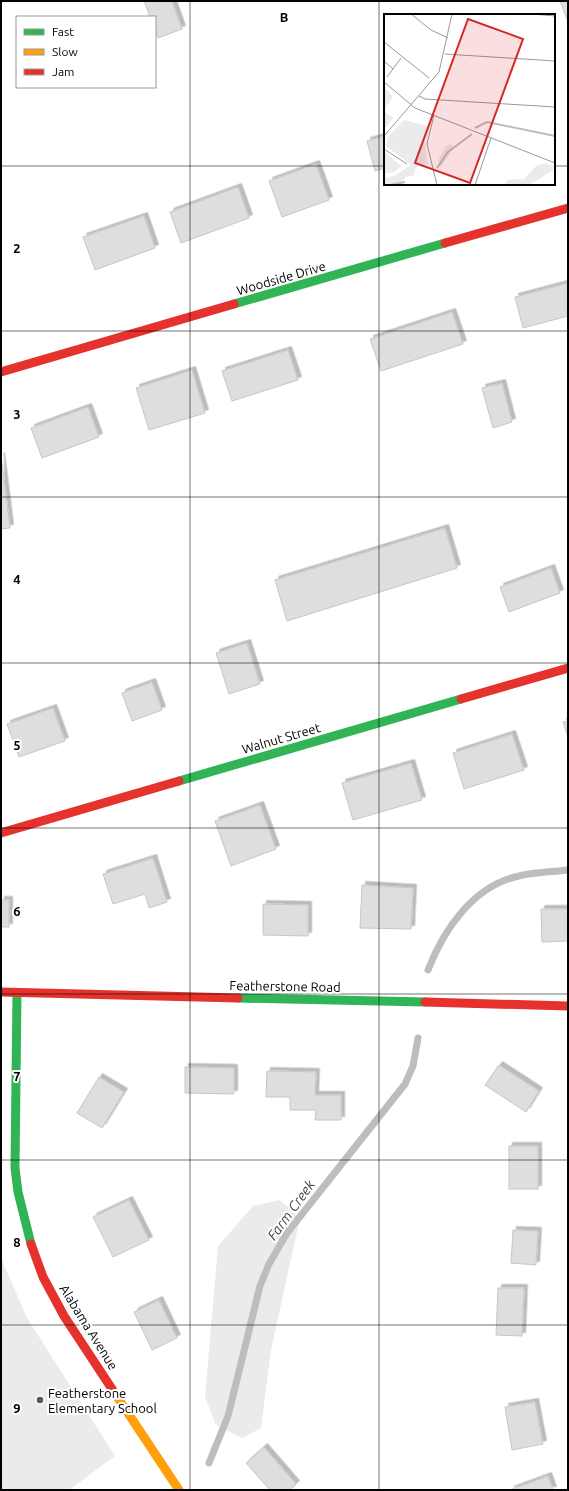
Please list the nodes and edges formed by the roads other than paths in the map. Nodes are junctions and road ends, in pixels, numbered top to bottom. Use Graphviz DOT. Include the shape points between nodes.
graph roads {
  1 [pos="568,208"];
  2 [pos="1,372"];
  3 [pos="568,668"];
  4 [pos="1,833"];
  5 [pos="1,992"];
  6 [pos="17,993"];
  7 [pos="568,1006"];
  8 [pos="179,1490"];
  1 -- 2 [label="street, Woodside Drive"];
  3 -- 4 [label="street, Walnut Street"];
  5 -- 6 [label="street, Featherstone Road"];
  6 -- 7 [label="street, Featherstone Road"];
  6 -- 8 [label="street, Alabama Avenue" via="15,1168 28,1235 44,1277 64,1316"];
}
